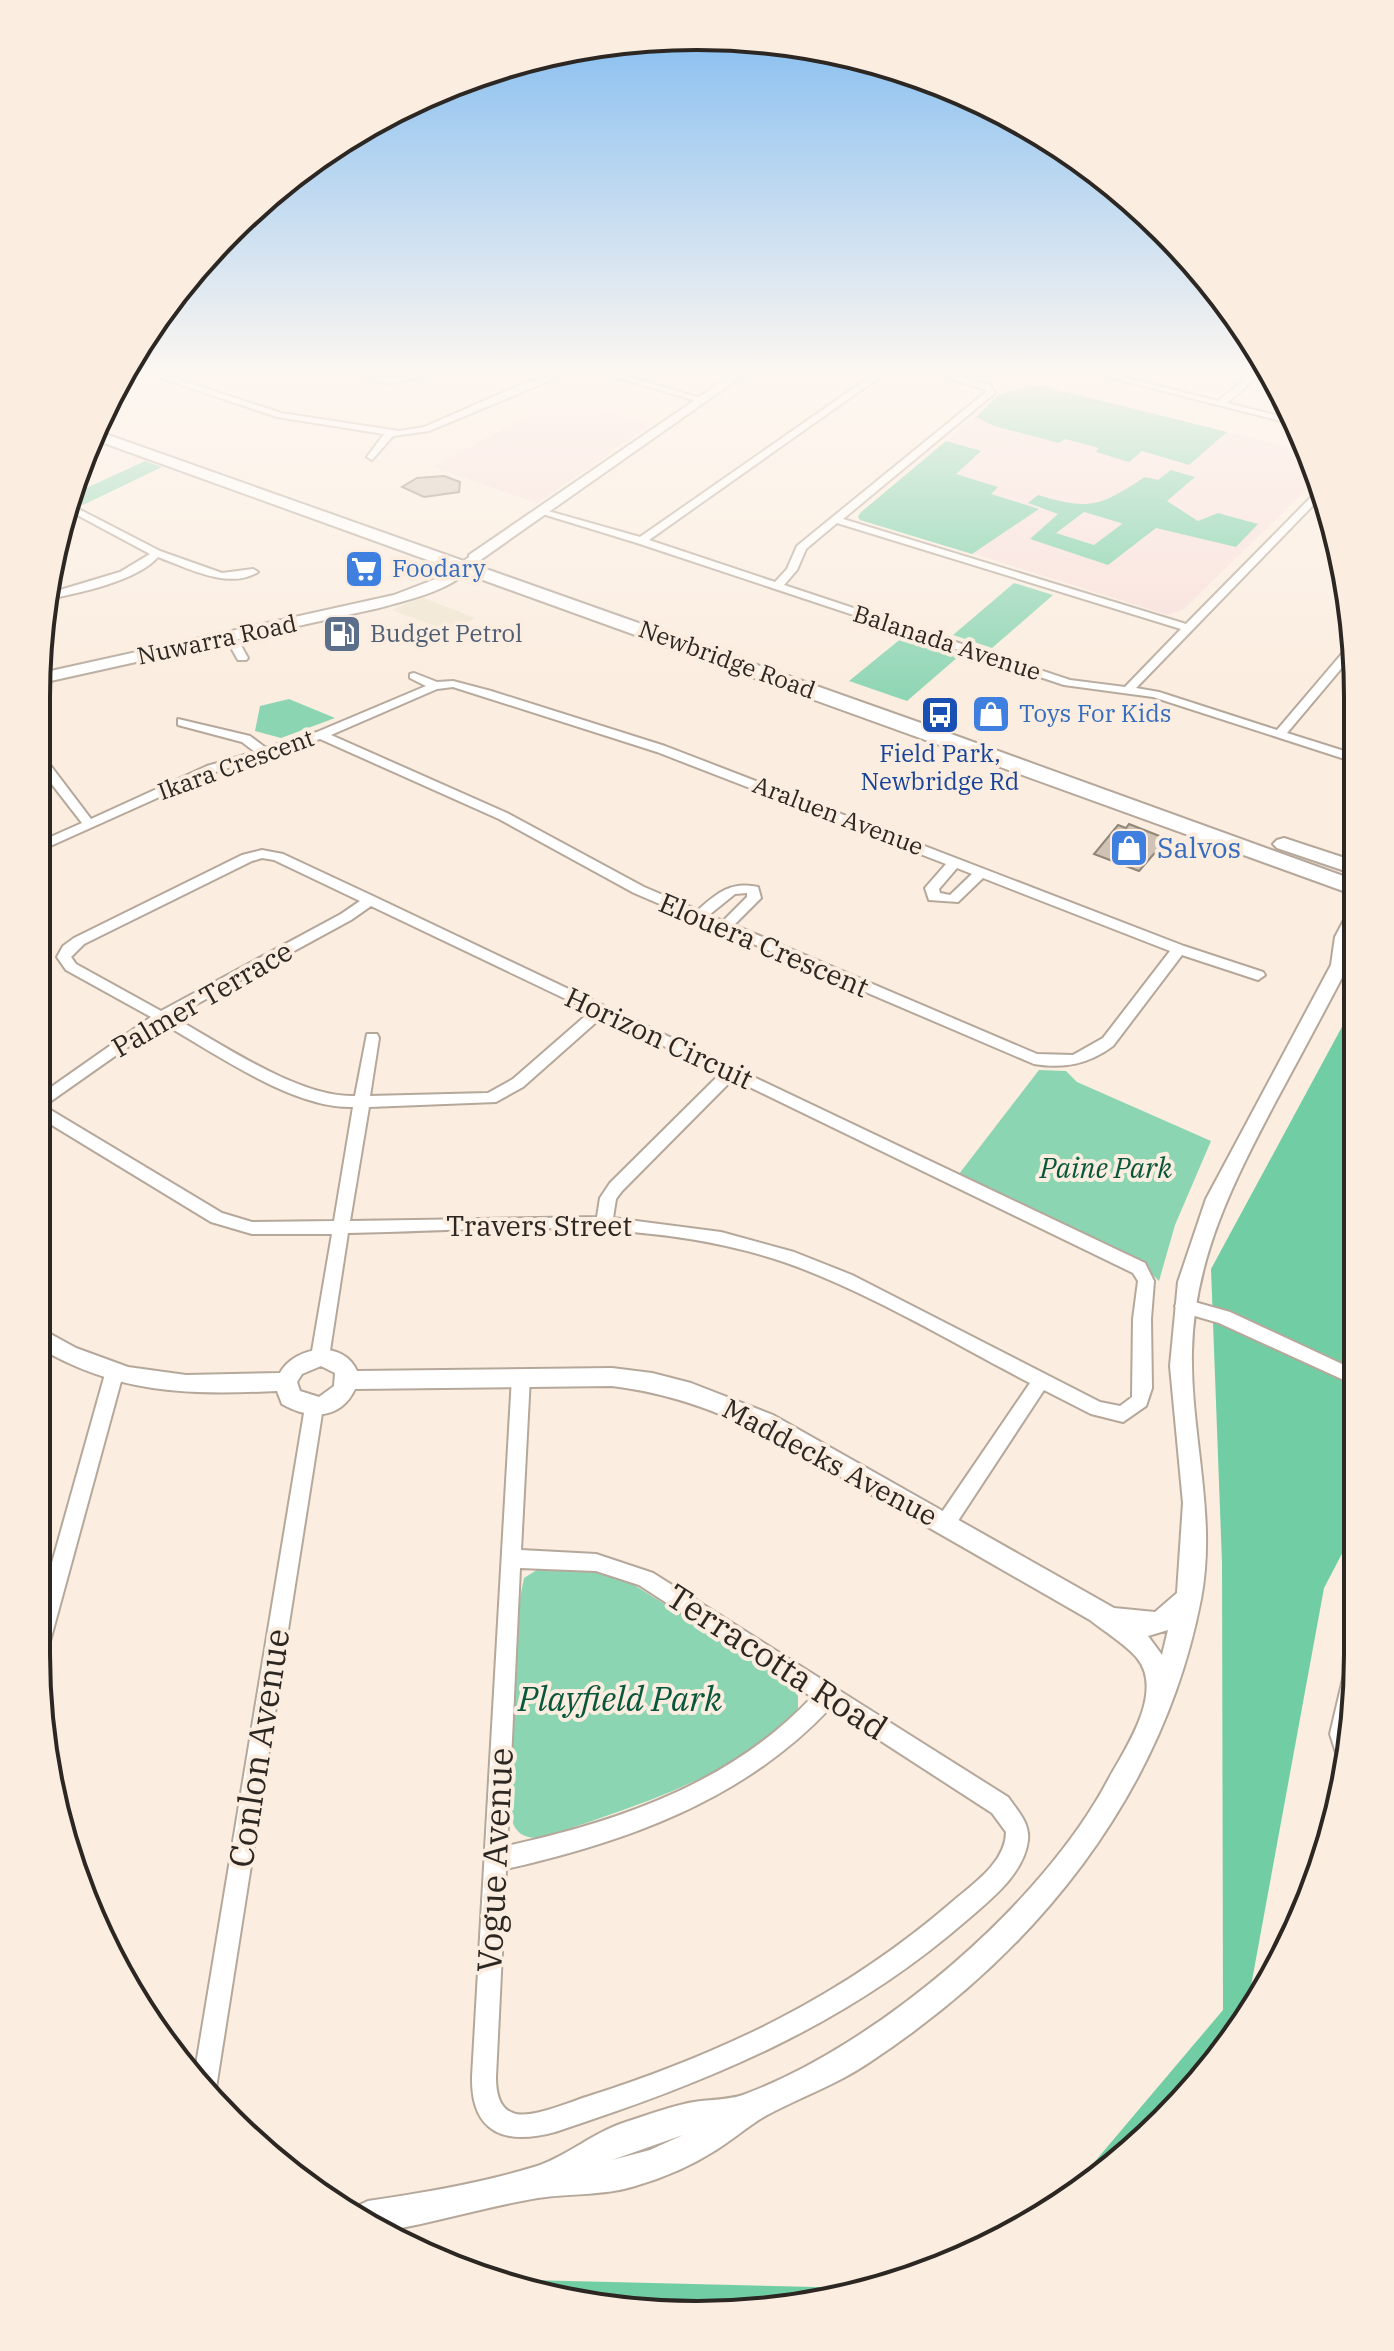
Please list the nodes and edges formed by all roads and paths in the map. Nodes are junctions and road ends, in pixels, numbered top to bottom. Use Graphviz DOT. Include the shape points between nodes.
graph roads {
  1 [pos="242,486"];
  2 [pos="260,486"];
  3 [pos="579,486"];
  4 [pos="720,486"];
  5 [pos="879,486"];
  6 [pos="1313,499"];
  7 [pos="77,511"];
  8 [pos="541,512"];
  9 [pos="837,520"];
  10 [pos="641,541"];
  11 [pos="156,553"];
  12 [pos="466,563"];
  13 [pos="253,572"];
  14 [pos="777,586"];
  15 [pos="59,593"];
  16 [pos="1188,628"];
  17 [pos="231,637"];
  18 [pos="242,658"];
  19 [pos="1343,659"];
  20 [pos="50,676"];
  21 [pos="414,676"];
  22 [pos="435,686"];
  23 [pos="1129,689"];
  24 [pos="182,722"];
  25 [pos="1280,734"];
  26 [pos="321,735"];
  27 [pos="263,752"];
  28 [pos="1344,755"];
  29 [pos="50,773"];
  30 [pos="89,824"];
  31 [pos="50,842"];
  32 [pos="956,861"];
  33 [pos="1344,865"];
  34 [pos="982,871"];
  35 [pos="1344,884"];
  36 [pos="370,900"];
  37 [pos="699,917"];
  38 [pos="724,927"];
  39 [pos="1344,937"];
  40 [pos="1179,949"];
  41 [pos="1344,961"];
  42 [pos="1340,965"];
  43 [pos="1258,975"];
  44 [pos="601,1010"];
  45 [pos="161,1017"];
  46 [pos="372,1038"];
  47 [pos="731,1072"];
  48 [pos="50,1098"];
  49 [pos="363,1102"];
  50 [pos="50,1115"];
  51 [pos="604,1223"];
  52 [pos="342,1227"];
  53 [pos="1184,1306"];
  54 [pos="50,1343"];
  55 [pos="320,1357"];
  56 [pos="114,1374"];
  57 [pos="1344,1374"];
  58 [pos="521,1377"];
  59 [pos="349,1380"];
  60 [pos="1041,1381"];
  61 [pos="286,1382"];
  62 [pos="314,1407"];
  63 [pos="945,1524"];
  64 [pos="510,1559"];
  65 [pos="1189,1598"];
  66 [pos="50,1605"];
  67 [pos="1099,1612"];
  68 [pos="828,1695"];
  69 [pos="1159,1706"];
  70 [pos="496,1860"];
  71 [pos="206,2075"];
  72 [pos="523,2127"];
  73 [pos="376,2215"];
  1 -- 12 [label="highway, Newbridge Road"];
  2 -- 12 [label="highway, Newbridge Road"];
  3 -- 8 [label="street, Nuwarra Road"];
  4 -- 10 [label="street"];
  5 -- 9 [label="street"];
  6 -- 16 [label="street"];
  7 -- 11 [label="street"];
  8 -- 10 [label="street, Balanada Avenue"];
  8 -- 12 [label="street, Nuwarra Road"];
  9 -- 14 [label="street" via="801,548 792,570"];
  9 -- 16 [label="street"];
  10 -- 14 [label="street, Balanada Avenue"];
  11 -- 13 [label="street" via="221,576"];
  11 -- 15 [label="street" via="131,570"];
  12 -- 17 [label="main road, Nuwarra Road" via="418,592"];
  12 -- 33 [label="highway, Newbridge Road"];
  12 -- 35 [label="highway, Newbridge Road"];
  14 -- 23 [label="street, Balanada Avenue" via="1068,683"];
  16 -- 23 [label="street"];
  17 -- 18 [label="street"];
  17 -- 20 [label="main road, Nuwarra Road"];
  19 -- 25 [label="street"];
  21 -- 22 [label="street, Araluen Avenue"];
  22 -- 26 [label="street, Ikara Crescent"];
  22 -- 32 [label="street, Araluen Avenue" via="473,689 661,749"];
  23 -- 25 [label="street, Balanada Avenue"];
  24 -- 27 [label="street" via="246,739"];
  25 -- 28 [label="street, Balanada Avenue"];
  26 -- 27 [label="street, Ikara Crescent"];
  26 -- 37 [label="street, Elouera Crescent" via="476,803 608,876"];
  27 -- 30 [label="street, Ikara Crescent" via="211,769"];
  29 -- 30 [label="street"];
  30 -- 31 [label="street, Ikara Crescent"];
  32 -- 34 [label="street, Araluen Avenue"];
  32 -- 34 [label="street" via="932,888 934,897 953,899"];
  34 -- 40 [label="street, Araluen Avenue"];
  36 -- 44 [label="street, Horizon Circuit"];
  36 -- 45 [label="street, Palmer Terrace"];
  36 -- 45 [label="street, Horizon Circuit" via="278,857 257,854 79,941 65,953 64,961 71,967"];
  37 -- 38 [label="street, Elouera Crescent"];
  37 -- 38 [label="street" via="733,889 753,890 754,898"];
  38 -- 40 [label="street, Elouera Crescent" via="1016,1054 1048,1062 1088,1057 1108,1042"];
  39 -- 42 [label="street"];
  40 -- 43 [label="street, Araluen Avenue"];
  41 -- 42 [label="street"];
  42 -- 53 [label="street" via="1204,1223"];
  44 -- 47 [label="street, Horizon Circuit"];
  44 -- 49 [label="street" via="502,1094 469,1100"];
  45 -- 48 [label="street, Palmer Terrace"];
  45 -- 49 [label="street" via="305,1095"];
  46 -- 49 [label="street"];
  47 -- 51 [label="street" via="616,1187 608,1198"];
  47 -- 60 [label="street, Horizon Circuit" via="1139,1268 1146,1288 1143,1388 1136,1407 1123,1414 1105,1412"];
  49 -- 52 [label="street"];
  50 -- 52 [label="street, Travers Street" via="234,1225"];
  51 -- 52 [label="street, Travers Street"];
  51 -- 60 [label="street, Travers Street" via="688,1231 802,1262"];
  52 -- 55 [label="street"];
  53 -- 57 [label="street" via="1224,1317"];
  53 -- 65 [label="street" via="1181,1366 1194,1492"];
  54 -- 56 [label="street"];
  55 -- 59 [label="street" via="344,1366"];
  55 -- 61 [label="street" via="294,1368"];
  56 -- 61 [label="street" via="178,1384"];
  56 -- 66 [label="street"];
  58 -- 59 [label="street, Maddecks Avenue"];
  58 -- 63 [label="street, Maddecks Avenue" via="612,1377 691,1392 765,1422"];
  58 -- 64 [label="street, Vogue Avenue"];
  59 -- 62 [label="street" via="333,1402"];
  60 -- 63 [label="street"];
  61 -- 62 [label="street" via="296,1403"];
  62 -- 71 [label="street, Conlon Avenue"];
  63 -- 67 [label="street, Maddecks Avenue"];
  64 -- 68 [label="street, Terracotta Road" via="586,1559 626,1569"];
  64 -- 70 [label="street, Vogue Avenue"];
  65 -- 67 [label="street, Maddecks Avenue" via="1172,1617 1154,1625 1139,1627"];
  65 -- 69 [label="street"];
  67 -- 69 [label="street, Maddecks Avenue" via="1146,1650 1157,1670"];
  68 -- 70 [label="street" via="794,1734 710,1788 616,1827"];
  68 -- 72 [label="street, Terracotta Road" via="1000,1805 1017,1829 1014,1854 981,1892 914,1951 836,2004 668,2084"];
  69 -- 73 [label="street" via="1131,1767 1057,1881 963,1977 856,2054 745,2110 692,2147 627,2173 539,2182"];
  70 -- 72 [label="street, Vogue Avenue" via="483,2090 491,2113"];
}
